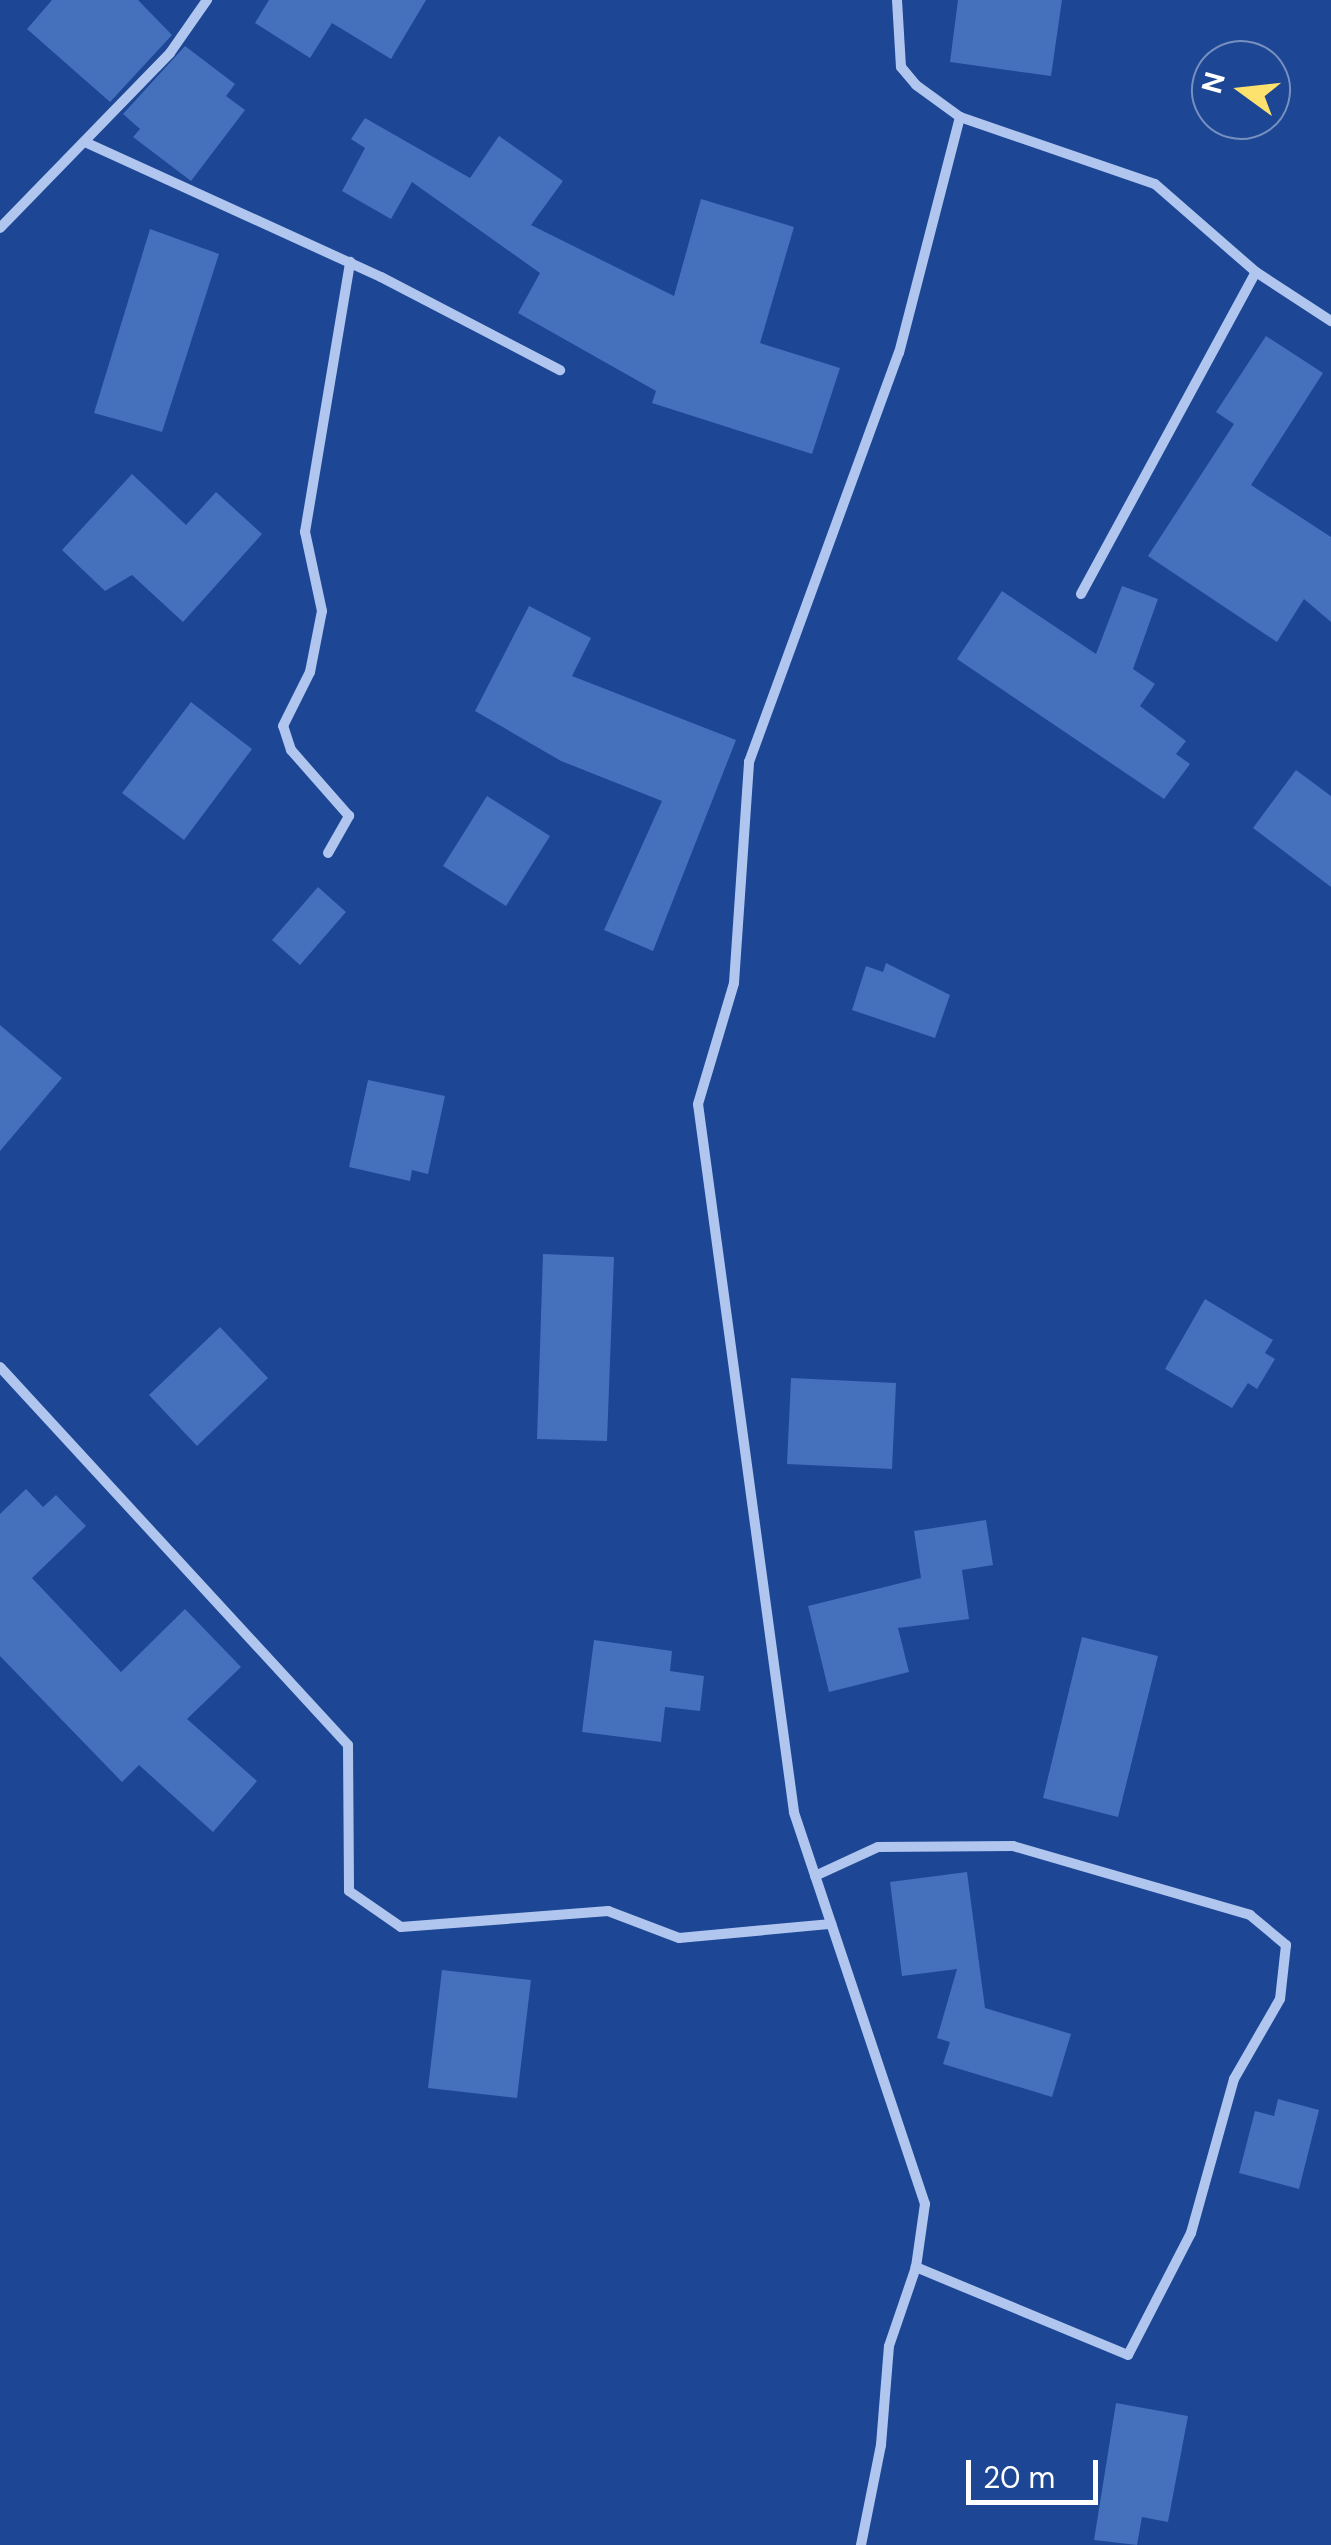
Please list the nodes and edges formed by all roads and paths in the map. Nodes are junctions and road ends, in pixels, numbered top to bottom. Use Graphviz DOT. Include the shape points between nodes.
graph roads {
  1 [pos="207,0"];
  2 [pos="897,0"];
  3 [pos="960,117"];
  4 [pos="87,143"];
  5 [pos="0,228"];
  6 [pos="350,262"];
  7 [pos="1256,272"];
  8 [pos="1331,321"];
  9 [pos="560,370"];
  10 [pos="1081,594"];
  11 [pos="328,854"];
  12 [pos="0,1367"];
  13 [pos="815,1876"];
  14 [pos="831,1924"];
  15 [pos="916,2267"];
  16 [pos="860,2545"];
  1 -- 4 [label="street" via="170,54"];
  2 -- 3 [label="street" via="902,66"];
  3 -- 7 [label="street" via="1154,184"];
  3 -- 13 [label="street" via="900,353 749,762 734,983 698,1104 780,1737"];
  4 -- 5 [label="street"];
  4 -- 6 [label="street"];
  6 -- 9 [label="street"];
  6 -- 11 [label="street" via="305,532 322,611 310,672 283,726 291,750 349,816"];
  7 -- 8 [label="street"];
  7 -- 10 [label="street"];
  12 -- 14 [label="street" via="348,1745 349,1891 401,1927 608,1911 679,1938"];
  13 -- 14 [label="street"];
  13 -- 15 [label="street" via="878,1847 1013,1846 1250,1915 1286,1946 1280,2000 1234,2078 1191,2233 1128,2354"];
  14 -- 15 [label="street" via="924,2204"];
  15 -- 16 [label="street" via="889,2346 881,2446"];
}
